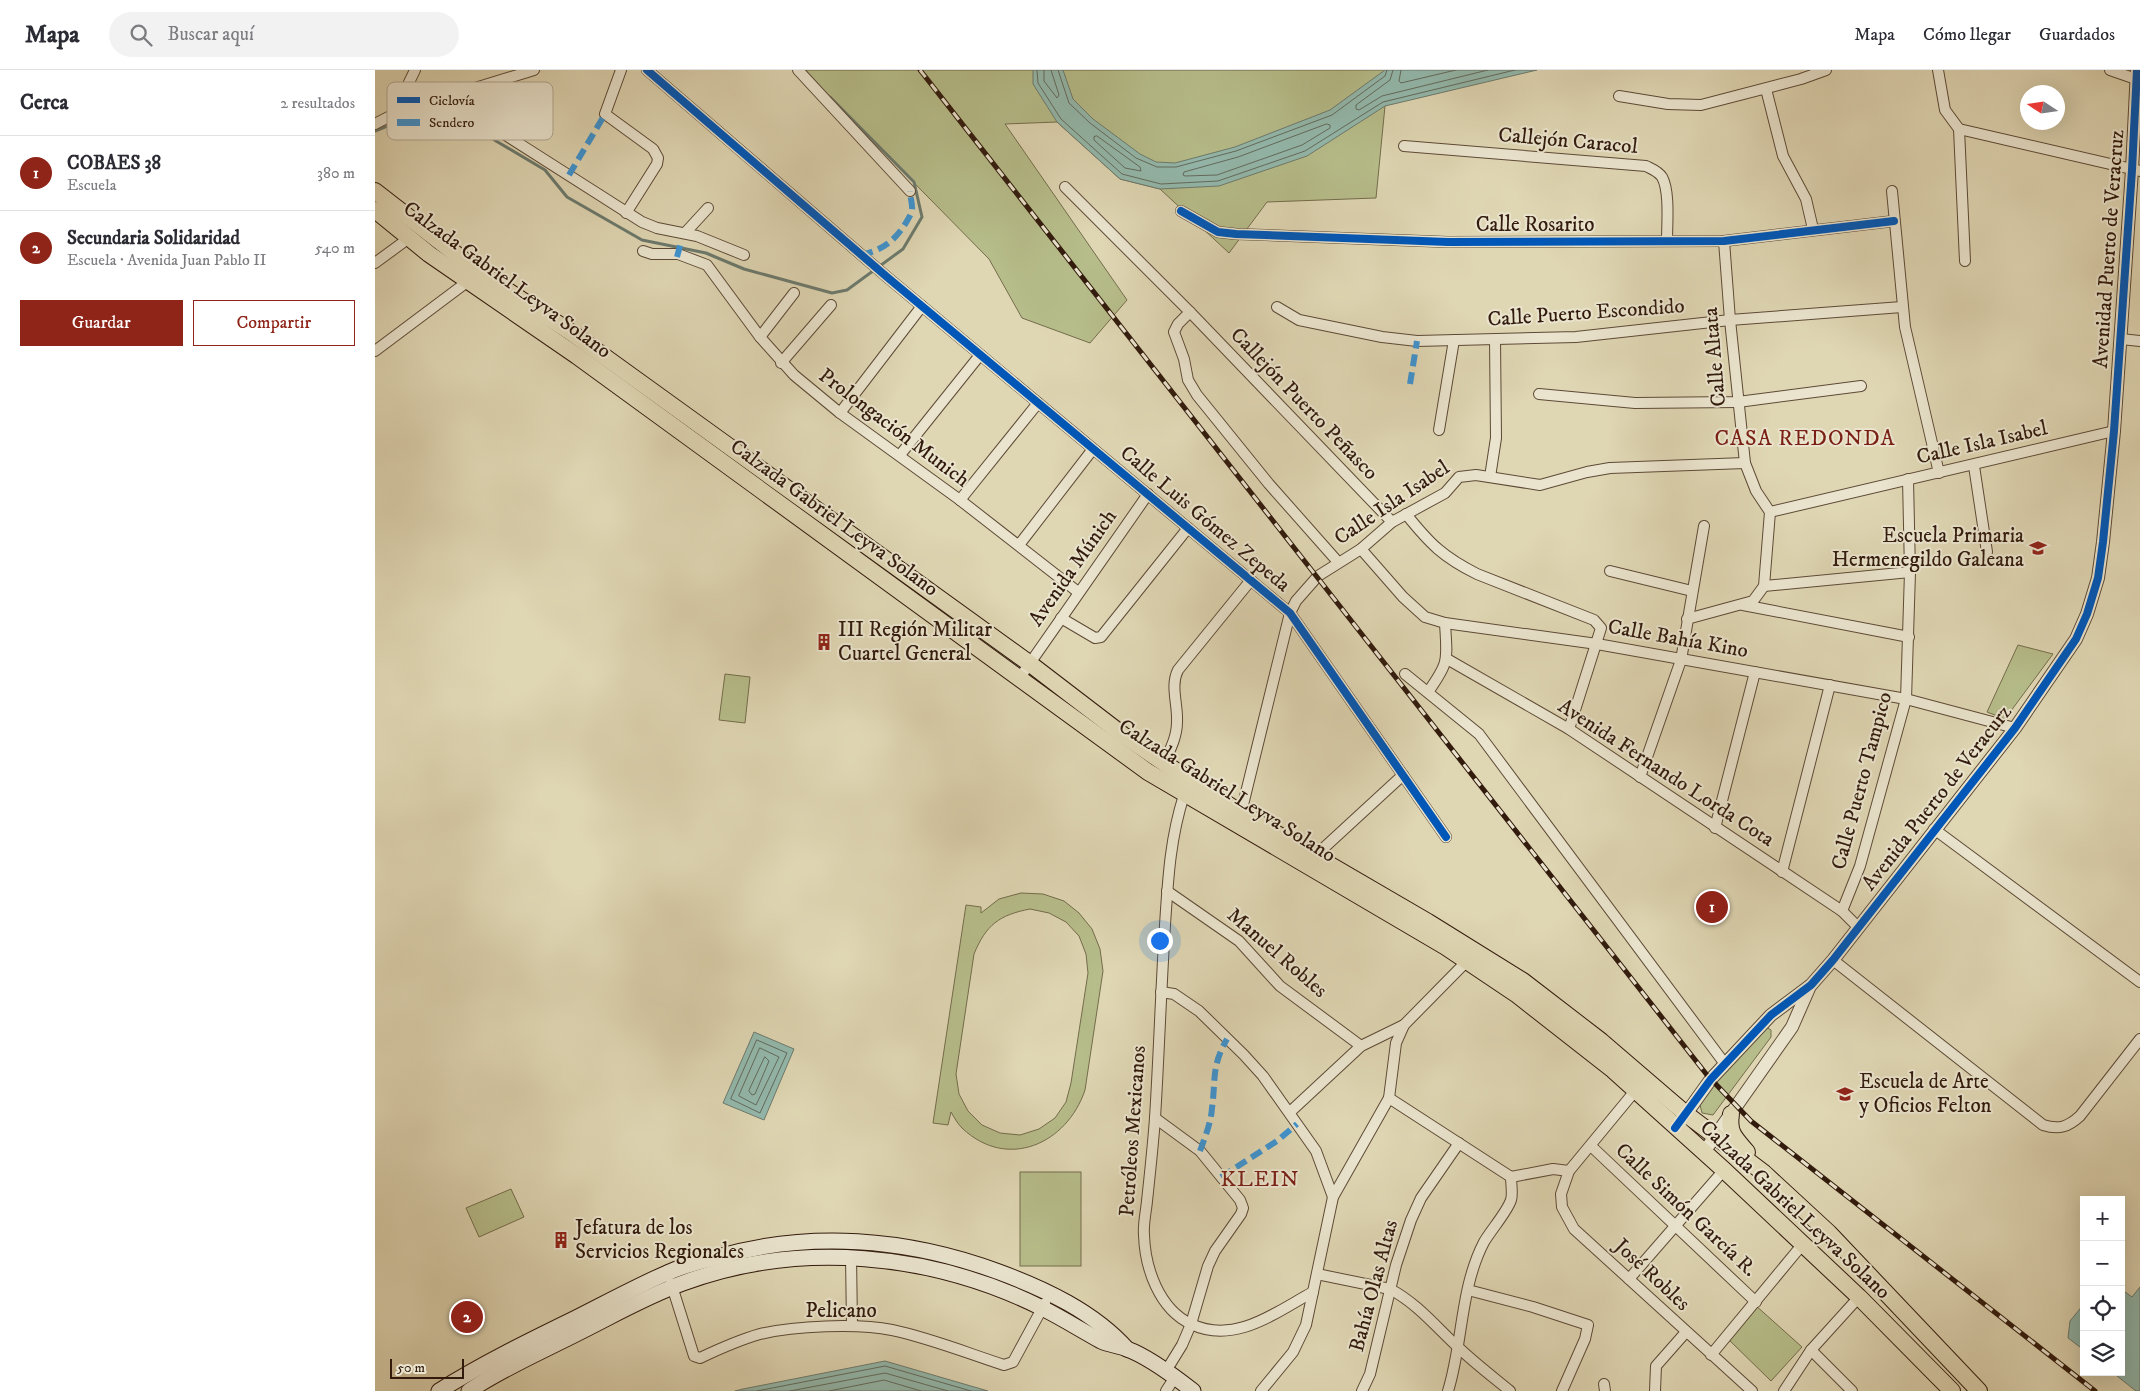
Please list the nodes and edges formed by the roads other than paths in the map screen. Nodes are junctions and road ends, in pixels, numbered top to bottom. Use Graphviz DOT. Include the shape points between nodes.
graph roads {
  1 [pos="415,70"];
  2 [pos="534,70"];
  3 [pos="621,70"];
  4 [pos="647,70"];
  5 [pos="798,70"];
  6 [pos="1827,70"];
  7 [pos="1938,70"];
  8 [pos="2109,70"];
  9 [pos="2136,75"];
  10 [pos="409,82"];
  11 [pos="495,82"];
  12 [pos="1766,89"];
  13 [pos="1619,96"];
  14 [pos="387,118"];
  15 [pos="375,124"];
  16 [pos="1959,129"];
  17 [pos="514,140"];
  18 [pos="1404,146"];
  19 [pos="2136,170"];
  20 [pos="1065,186"];
  21 [pos="910,191"];
  22 [pos="1892,191"];
  23 [pos="375,192"];
  24 [pos="708,208"];
  25 [pos="375,210"];
  26 [pos="1181,212"];
  27 [pos="626,213"];
  28 [pos="1894,220"];
  29 [pos="1813,229"];
  30 [pos="685,233"];
  31 [pos="409,238"];
  32 [pos="1724,240"];
  33 [pos="1667,241"];
  34 [pos="643,250"];
  35 [pos="744,255"];
  36 [pos="1965,261"];
  37 [pos="375,264"];
  38 [pos="473,277"];
  39 [pos="794,293"];
  40 [pos="831,305"];
  41 [pos="921,306"];
  42 [pos="1902,306"];
  43 [pos="1277,307"];
  44 [pos="1190,312"];
  45 [pos="1730,320"];
  46 [pos="759,337"];
  47 [pos="2121,339"];
  48 [pos="1454,340"];
  49 [pos="1495,340"];
  50 [pos="2140,341"];
  51 [pos="375,351"];
  52 [pos="980,355"];
  53 [pos="781,363"];
  54 [pos="1861,386"];
  55 [pos="1539,394"];
  56 [pos="1738,402"];
  57 [pos="1038,403"];
  58 [pos="840,413"];
  59 [pos="1439,430"];
  60 [pos="2114,431"];
  61 [pos="1093,449"];
  62 [pos="900,455"];
  63 [pos="1745,463"];
  64 [pos="1974,466"];
  65 [pos="1939,473"];
  66 [pos="1490,477"];
  67 [pos="1908,479"];
  68 [pos="763,482"];
  69 [pos="1148,494"];
  70 [pos="960,500"];
  71 [pos="1770,512"];
  72 [pos="1406,514"];
  73 [pos="1392,522"];
  74 [pos="1704,526"];
  75 [pos="1188,528"];
  76 [pos="1019,545"];
  77 [pos="1361,549"];
  78 [pos="1987,552"];
  79 [pos="1338,562"];
  80 [pos="1610,571"];
  81 [pos="1910,572"];
  82 [pos="1251,580"];
  83 [pos="1764,586"];
  84 [pos="1078,592"];
  85 [pos="1692,592"];
  86 [pos="1742,605"];
  87 [pos="1290,613"];
  88 [pos="1061,618"];
  89 [pos="1687,619"];
  90 [pos="1445,623"];
  91 [pos="1909,638"];
  92 [pos="1597,644"];
  93 [pos="1447,659"];
  94 [pos="1681,660"];
  95 [pos="1029,664"];
  96 [pos="1755,672"];
  97 [pos="1405,674"];
  98 [pos="1019,679"];
  99 [pos="1830,685"];
  100 [pos="1428,692"];
  101 [pos="1906,699"];
  102 [pos="2015,728"];
  103 [pos="1569,729"];
  104 [pos="1164,764"];
  105 [pos="1403,775"];
  106 [pos="1640,777"];
  107 [pos="1184,795"];
  108 [pos="1241,813"];
  109 [pos="1715,828"];
  110 [pos="1935,829"];
  111 [pos="1445,837"];
  112 [pos="1315,856"];
  113 [pos="1782,872"];
  114 [pos="1167,892"];
  115 [pos="1842,911"];
  116 [pos="1858,927"];
  117 [pos="1833,960"];
  118 [pos="1467,961"];
  119 [pos="2140,982"];
  120 [pos="1811,985"];
  121 [pos="1161,992"];
  122 [pos="1404,1025"];
  123 [pos="2140,1039"];
  124 [pos="1361,1046"];
  125 [pos="1725,1064"];
  126 [pos="1635,1090"];
  127 [pos="1389,1098"];
  128 [pos="1290,1112"];
  129 [pos="1686,1114"];
  130 [pos="1731,1114"];
  131 [pos="1155,1118"];
  132 [pos="1675,1128"];
  133 [pos="1715,1137"];
  134 [pos="1459,1143"];
  135 [pos="1591,1146"];
  136 [pos="1704,1152"];
  137 [pos="1569,1170"];
  138 [pos="1724,1170"];
  139 [pos="1764,1173"];
  140 [pos="1511,1177"];
  141 [pos="1333,1196"];
  142 [pos="1676,1226"];
  143 [pos="1802,1245"];
  144 [pos="851,1256"];
  145 [pos="1317,1274"];
  146 [pos="1629,1279"];
  147 [pos="670,1280"];
  148 [pos="1390,1289"];
  149 [pos="1468,1290"];
  150 [pos="1313,1292"];
  151 [pos="1051,1294"];
  152 [pos="1859,1297"];
  153 [pos="1756,1302"];
  154 [pos="1042,1308"];
  155 [pos="1191,1324"];
  156 [pos="852,1325"];
  157 [pos="1686,1332"];
  158 [pos="1459,1348"];
  159 [pos="1127,1349"];
  160 [pos="1811,1350"];
  161 [pos="1711,1355"];
  162 [pos="1170,1374"];
  163 [pos="439,1391"];
  164 [pos="469,1391"];
  165 [pos="1166,1391"];
  166 [pos="1193,1391"];
  167 [pos="1261,1391"];
  168 [pos="1363,1391"];
  169 [pos="1449,1391"];
  170 [pos="1510,1391"];
  171 [pos="1562,1391"];
  172 [pos="1655,1391"];
  173 [pos="1751,1391"];
  174 [pos="1784,1391"];
  175 [pos="1852,1391"];
  176 [pos="1952,1391"];
  177 [pos="1979,1391"];
  1 -- 10 [label="street"];
  2 -- 11 [label="street"];
  3 -- 27 [label="street" via="605,114 657,154 657,164"];
  4 -- 41 [label="street, Calle Luis Gómez Zepeda"];
  5 -- 21 [label="street"];
  6 -- 12 [label="street"];
  7 -- 16 [label="street" via="1945,110"];
  8 -- 9 [label="street"];
  9 -- 19 [label="street, Avenidad Puerto de Veracruz"];
  12 -- 13 [label="street" via="1701,105 1668,104"];
  12 -- 29 [label="street" via="1783,156 1806,199"];
  14 -- 15 [label="street"];
  16 -- 19 [label="street"];
  16 -- 36 [label="street"];
  17 -- 27 [label="street"];
  18 -- 33 [label="street, Callejón Caracol" via="1646,166 1662,177 1666,188"];
  19 -- 47 [label="street, Avenidad Puerto de Veracruz"];
  20 -- 44 [label="street, Callejón Puerto Peñasco"];
  22 -- 28 [label="street"];
  23 -- 38 [label="main road, Calzada Gabriel Leyva Solano"];
  24 -- 30 [label="street"];
  25 -- 31 [label="main road, Calzada Gabriel Leyva Solano"];
  26 -- 33 [label="street, Calle Rosarito" via="1218,232 1245,234 1448,242"];
  27 -- 30 [label="street" via="657,228"];
  28 -- 29 [label="street, Calle Rosarito"];
  28 -- 42 [label="street"];
  29 -- 32 [label="street, Calle Rosarito"];
  30 -- 35 [label="street"];
  31 -- 37 [label="street"];
  31 -- 38 [label="main road, Calzada Gabriel Leyva Solano"];
  32 -- 33 [label="street, Calle Rosarito"];
  32 -- 45 [label="street, Calle Altata"];
  34 -- 46 [label="street, Prolongación Munich" via="652,254 682,256 707,265"];
  38 -- 51 [label="street"];
  38 -- 68 [label="main road, Calzada Gabriel Leyva Solano" via="569,332 596,362"];
  39 -- 46 [label="street"];
  40 -- 53 [label="street"];
  41 -- 52 [label="street, Calle Luis Gómez Zepeda"];
  41 -- 58 [label="street"];
  42 -- 45 [label="street, Calle Puerto Escondido"];
  42 -- 65 [label="street"];
  43 -- 48 [label="street, Calle Puerto Escondido" via="1299,320 1382,338"];
  44 -- 73 [label="street, Callejón Puerto Peñasco"];
  44 -- 79 [label="street" via="1174,332 1188,380 1269,484"];
  45 -- 49 [label="street, Calle Puerto Escondido" via="1576,337"];
  45 -- 56 [label="street, Calle Altata"];
  46 -- 53 [label="street, Prolongación Munich"];
  47 -- 50 [label="street"];
  47 -- 60 [label="street, Avenidad Puerto de Veracruz"];
  48 -- 49 [label="street, Calle Puerto Escondido"];
  48 -- 59 [label="street"];
  49 -- 66 [label="street" via="1496,438"];
  52 -- 57 [label="street, Calle Luis Gómez Zepeda"];
  52 -- 62 [label="street"];
  53 -- 58 [label="street, Prolongación Munich"];
  54 -- 56 [label="street"];
  55 -- 56 [label="street" via="1635,403"];
  56 -- 63 [label="street, Calle Altata"];
  57 -- 61 [label="street, Calle Luis Gómez Zepeda"];
  57 -- 70 [label="street"];
  58 -- 62 [label="street, Prolongación Munich"];
  60 -- 64 [label="street, Calle Isla Isabel"];
  60 -- 102 [label="street, Avenida Puerto de Veracurz" via="2098,578 2087,614 2076,639"];
  61 -- 69 [label="street, Calle Luis Gómez Zepeda"];
  61 -- 76 [label="street"];
  62 -- 70 [label="street, Prolongación Munich"];
  63 -- 66 [label="street, Calle Isla Isabel" via="1610,468 1540,485"];
  63 -- 71 [label="street, Calle Altata" via="1756,491"];
  64 -- 65 [label="street, Calle Isla Isabel"];
  64 -- 78 [label="street"];
  65 -- 67 [label="street, Calle Isla Isabel"];
  66 -- 72 [label="street, Calle Isla Isabel" via="1459,477 1445,493"];
  67 -- 71 [label="street, Calle Isla Isabel"];
  67 -- 81 [label="street, Calle Puerto Tampico"];
  68 -- 95 [label="main road, Calzada Gabriel Leyva Solano"];
  68 -- 98 [label="main road, Calzada Gabriel Leyva Solano"];
  69 -- 75 [label="street, Calle Luis Gómez Zepeda"];
  69 -- 84 [label="street, Avenida Múnich"];
  70 -- 76 [label="street, Prolongación Munich"];
  71 -- 83 [label="street"];
  72 -- 73 [label="street, Calle Isla Isabel"];
  72 -- 92 [label="street" via="1429,543 1459,565 1597,622 1601,628"];
  73 -- 77 [label="street, Calle Isla Isabel"];
  74 -- 85 [label="street"];
  75 -- 82 [label="street, Calle Luis Gómez Zepeda"];
  75 -- 88 [label="street" via="1101,637 1095,638"];
  76 -- 84 [label="street, Prolongación Munich"];
  77 -- 79 [label="street, Calle Isla Isabel"];
  77 -- 90 [label="street, Calle Bahía Kino" via="1410,604 1425,617"];
  79 -- 87 [label="street, Calle Isla Isabel" via="1318,576"];
  80 -- 85 [label="street"];
  81 -- 83 [label="street"];
  81 -- 91 [label="street, Calle Puerto Tampico"];
  82 -- 87 [label="street, Calle Luis Gómez Zepeda"];
  82 -- 104 [label="street" via="1178,670 1175,677 1177,728"];
  83 -- 86 [label="street" via="1753,602"];
  84 -- 88 [label="street, Avenida Múnich"];
  85 -- 89 [label="street"];
  86 -- 89 [label="street"];
  86 -- 91 [label="street"];
  87 -- 105 [label="street, Calle Luis Gómez Zepeda"];
  87 -- 108 [label="street, Calle Isla Isabel"];
  88 -- 95 [label="street, Avenida Múnich"];
  89 -- 94 [label="street"];
  90 -- 92 [label="street, Calle Bahía Kino"];
  90 -- 93 [label="street"];
  91 -- 101 [label="street, Calle Puerto Tampico"];
  92 -- 94 [label="street, Calle Bahía Kino"];
  92 -- 103 [label="street"];
  93 -- 100 [label="street" via="1444,670"];
  93 -- 103 [label="street, Avenida Fernando Lorda Cota"];
  94 -- 96 [label="street, Calle Bahía Kino"];
  94 -- 106 [label="street"];
  95 -- 98 [label="street, Avenida Múnich"];
  95 -- 104 [label="main road, Calzada Gabriel Leyva Solano"];
  96 -- 99 [label="street, Calle Bahía Kino"];
  96 -- 109 [label="street"];
  97 -- 100 [label="street"];
  98 -- 107 [label="main road, Calzada Gabriel Leyva Solano"];
  99 -- 101 [label="street, Calle Bahía Kino"];
  99 -- 113 [label="street"];
  100 -- 125 [label="street" via="1479,734"];
  101 -- 102 [label="street, Calle Bahía Kino"];
  101 -- 115 [label="street, Calle Puerto Tampico" via="1860,866"];
  102 -- 110 [label="street, Avenida Puerto de Veracurz"];
  103 -- 106 [label="street, Avenida Fernando Lorda Cota"];
  104 -- 108 [label="main road, Calzada Gabriel Leyva Solano"];
  105 -- 111 [label="street, Calle Luis Gómez Zepeda"];
  105 -- 112 [label="street"];
  106 -- 109 [label="street, Avenida Fernando Lorda Cota"];
  107 -- 114 [label="street, Petróleos Mexicanos" via="1174,830"];
  107 -- 118 [label="main road, Calzada Gabriel Leyva Solano"];
  108 -- 112 [label="main road, Calzada Gabriel Leyva Solano"];
  109 -- 113 [label="street, Avenida Fernando Lorda Cota"];
  110 -- 116 [label="street, Avenida Puerto de Veracurz"];
  110 -- 119 [label="street"];
  112 -- 129 [label="main road, Calzada Gabriel Leyva Solano" via="1523,981 1601,1041"];
  113 -- 115 [label="street, Avenida Fernando Lorda Cota"];
  114 -- 121 [label="street, Petróleos Mexicanos"];
  114 -- 124 [label="street, Manuel Robles" via="1226,930 1249,950 1280,986"];
  115 -- 116 [label="street, Avenida Fernando Lorda Cota"];
  116 -- 117 [label="street, Avenida Puerto de Veracurz"];
  117 -- 120 [label="street, Avenida Puerto de Veracurz"];
  117 -- 123 [label="street" via="2043,1125 2054,1128 2063,1128 2080,1116"];
  118 -- 122 [label="street"];
  118 -- 126 [label="main road, Calzada Gabriel Leyva Solano" via="1562,1028"];
  120 -- 125 [label="street, Avenida Puerto de Veracurz" via="1771,1015"];
  120 -- 130 [label="street, Avenida Puerto de Veracurz" via="1792,1028"];
  121 -- 128 [label="street" via="1174,994 1199,1011 1244,1055"];
  121 -- 131 [label="street, Petróleos Mexicanos"];
  122 -- 124 [label="street"];
  122 -- 127 [label="street" via="1396,1043"];
  124 -- 128 [label="street"];
  125 -- 129 [label="street, Avenida Puerto de Veracurz"];
  126 -- 132 [label="main road, Calzada Gabriel Leyva Solano"];
  126 -- 135 [label="street"];
  127 -- 134 [label="street"];
  127 -- 141 [label="street"];
  128 -- 141 [label="street" via="1316,1151"];
  129 -- 132 [label="street, Avenida Puerto de Veracurz"];
  129 -- 133 [label="main road, Calzada Gabriel Leyva Solano"];
  130 -- 133 [label="street, Avenida Puerto de Veracurz"];
  130 -- 139 [label="main road" via="1729,1126 1733,1135"];
  131 -- 155 [label="street, Petróleos Mexicanos" via="1144,1235 1149,1266 1158,1292 1168,1306"];
  131 -- 155 [label="street" via="1200,1151 1242,1203 1241,1214 1208,1266"];
  132 -- 136 [label="main road, Calzada Gabriel Leyva Solano"];
  133 -- 136 [label="street, Avenida Puerto de Veracurz"];
  133 -- 139 [label="main road, Calzada Gabriel Leyva Solano"];
  134 -- 140 [label="street"];
  134 -- 148 [label="street, Bahía Olas Altas" via="1418,1205"];
  135 -- 137 [label="street"];
  135 -- 142 [label="street, Calle Simón García R."];
  136 -- 138 [label="main road, Calzada Gabriel Leyva Solano"];
  137 -- 140 [label="street" via="1553,1169"];
  137 -- 146 [label="street, José Robles" via="1561,1194 1562,1207 1568,1219 1574,1229"];
  138 -- 142 [label="street"];
  138 -- 143 [label="main road, Calzada Gabriel Leyva Solano"];
  139 -- 177 [label="main road, Calzada Gabriel Leyva Solano" via="1829,1233"];
  140 -- 149 [label="street" via="1511,1200 1484,1243"];
  141 -- 145 [label="street"];
  142 -- 146 [label="street"];
  142 -- 153 [label="street, Calle Simón García R."];
  143 -- 152 [label="main road, Calzada Gabriel Leyva Solano"];
  143 -- 153 [label="street"];
  144 -- 147 [label="main road" via="772,1261"];
  144 -- 154 [label="main road" via="935,1269"];
  144 -- 156 [label="street"];
  145 -- 148 [label="street"];
  145 -- 150 [label="street"];
  146 -- 157 [label="street, José Robles"];
  147 -- 151 [label="main road" via="751,1248 806,1241 849,1240 922,1249 971,1262"];
  147 -- 156 [label="street, Pelicano" via="697,1358 761,1334"];
  147 -- 163 [label="main road" via="479,1367"];
  147 -- 164 [label="main road"];
  148 -- 158 [label="street" via="1418,1307"];
  148 -- 168 [label="street, Bahía Olas Altas" via="1376,1352"];
  149 -- 158 [label="street"];
  149 -- 171 [label="street" via="1587,1323 1589,1328 1585,1339"];
  150 -- 155 [label="street, Petróleos Mexicanos" via="1250,1327 1235,1331 1213,1331"];
  150 -- 167 [label="street" via="1300,1339"];
  151 -- 154 [label="street, Pelicano"];
  151 -- 159 [label="main road" via="1111,1331"];
  152 -- 160 [label="street"];
  152 -- 176 [label="main road, Calzada Gabriel Leyva Solano"];
  153 -- 161 [label="street"];
  154 -- 156 [label="street, Pelicano" via="1013,1362 1004,1365 921,1337"];
  154 -- 159 [label="main road" via="1104,1342"];
  155 -- 162 [label="street"];
  157 -- 161 [label="street, José Robles"];
  157 -- 172 [label="street" via="1656,1366"];
  158 -- 169 [label="street"];
  158 -- 170 [label="street"];
  159 -- 162 [label="main road"];
  160 -- 174 [label="street"];
  160 -- 175 [label="street"];
  161 -- 173 [label="street, José Robles"];
  162 -- 165 [label="street"];
  162 -- 166 [label="main road"];
}
